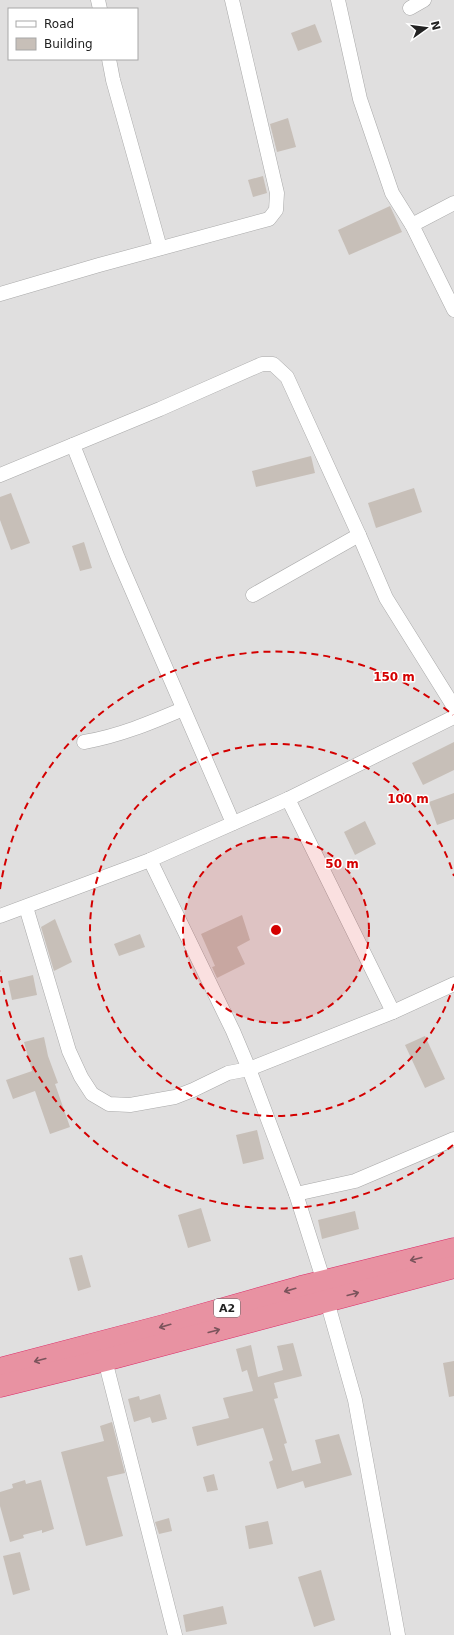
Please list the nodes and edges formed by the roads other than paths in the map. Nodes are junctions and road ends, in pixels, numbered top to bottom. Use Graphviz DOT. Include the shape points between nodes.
graph roads {
  1 [pos="232,0"];
  2 [pos="338,0"];
  3 [pos="424,0"];
  4 [pos="410,8"];
  5 [pos="109,60"];
  6 [pos="454,203"];
  7 [pos="412,225"];
  8 [pos="160,248"];
  9 [pos="0,294"];
  10 [pos="454,310"];
  11 [pos="73,445"];
  12 [pos="0,475"];
  13 [pos="359,535"];
  14 [pos="253,595"];
  15 [pos="454,708"];
  16 [pos="183,709"];
  17 [pos="454,717"];
  18 [pos="84,742"];
  19 [pos="288,799"];
  20 [pos="233,823"];
  21 [pos="150,860"];
  22 [pos="26,906"];
  23 [pos="0,916"];
  24 [pos="454,984"];
  25 [pos="393,1012"];
  26 [pos="249,1069"];
  27 [pos="454,1139"];
  28 [pos="296,1194"];
  29 [pos="454,1249"];
  30 [pos="454,1267"];
  31 [pos="326,1292"];
  32 [pos="105,1360"];
  33 [pos="0,1369"];
  34 [pos="0,1386"];
  35 [pos="175,1635"];
  36 [pos="398,1635"];
  1 -- 8 [label="street" via="277,193 276,210 269,219"];
  2 -- 7 [label="street" via="360,99 392,193"];
  3 -- 4 [label="street"];
  5 -- 8 [label="street"];
  6 -- 7 [label="street"];
  7 -- 10 [label="street"];
  8 -- 9 [label="street"];
  11 -- 12 [label="street"];
  11 -- 13 [label="street" via="262,364 274,364 287,377"];
  11 -- 16 [label="street"];
  13 -- 14 [label="street"];
  13 -- 15 [label="street" via="386,598"];
  16 -- 18 [label="street" via="133,730"];
  16 -- 20 [label="street"];
  17 -- 19 [label="street"];
  19 -- 20 [label="street"];
  19 -- 25 [label="street"];
  20 -- 21 [label="street"];
  21 -- 22 [label="street"];
  21 -- 26 [label="street"];
  22 -- 23 [label="street"];
  22 -- 26 [label="street" via="69,1051 92,1094 109,1104 130,1105 175,1097 228,1074"];
  24 -- 25 [label="street"];
  25 -- 26 [label="street"];
  26 -- 28 [label="street"];
  27 -- 28 [label="street" via="355,1181"];
  28 -- 31 [label="street"];
  29 -- 31 [label="highway, A2, one-way"];
  31 -- 30 [label="highway, A2, one-way"];
  32 -- 31 [label="highway, A2, one-way"];
  31 -- 33 [label="highway, A2, one-way"];
  31 -- 36 [label="street" via="354,1400"];
  32 -- 34 [label="highway, A2"];
  32 -- 35 [label="street"];
}
